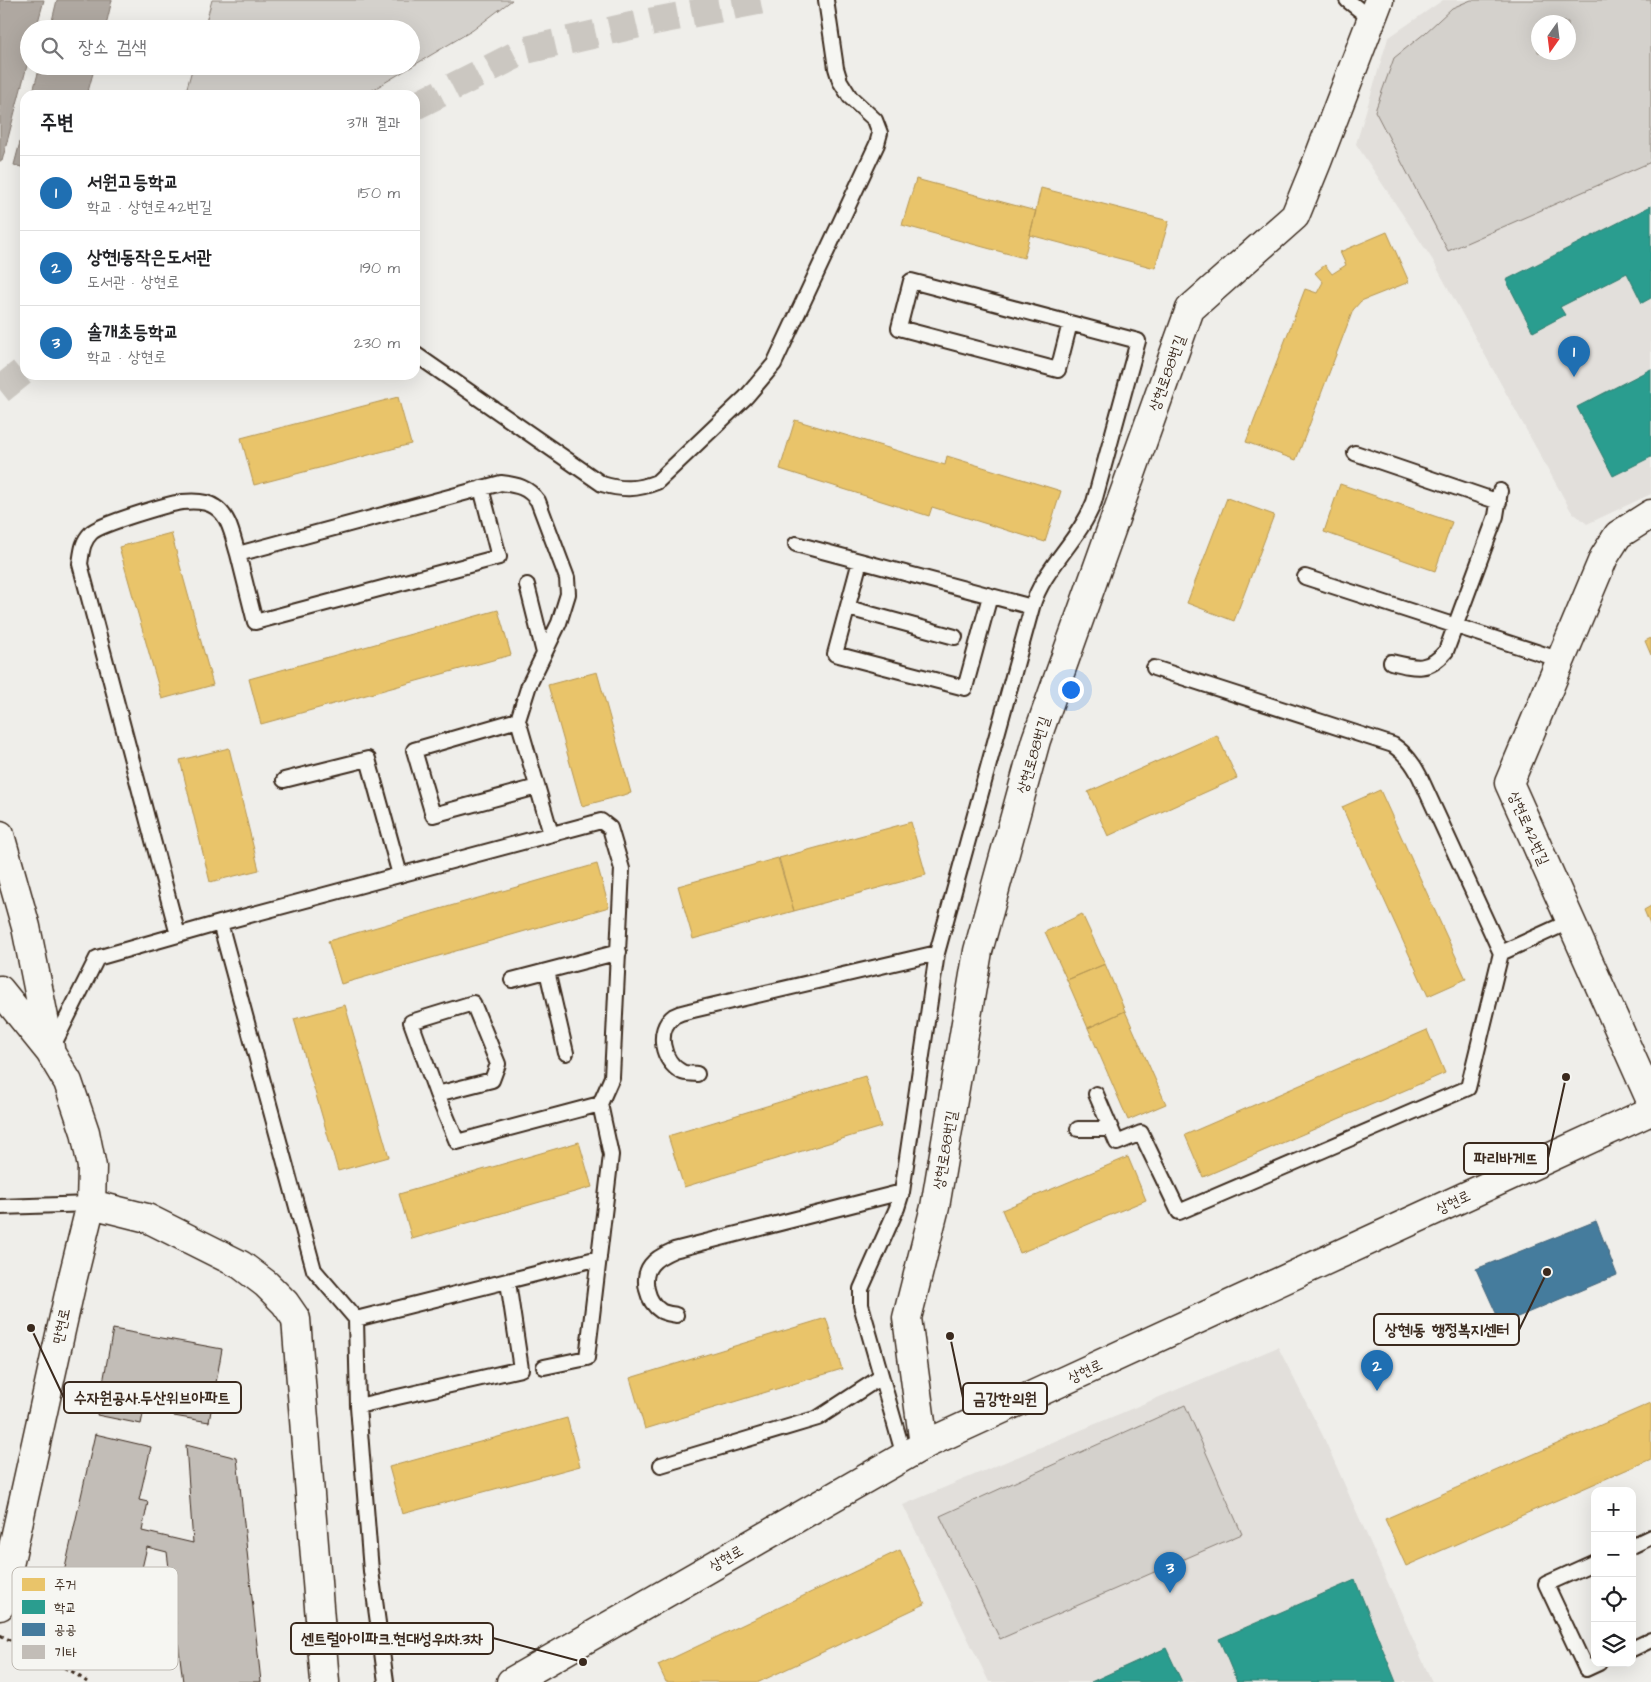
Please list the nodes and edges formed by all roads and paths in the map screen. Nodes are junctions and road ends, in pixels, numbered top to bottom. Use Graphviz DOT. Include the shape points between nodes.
graph roads {
  1 [pos="826,0"];
  2 [pos="1347,0"];
  3 [pos="1398,0"];
  4 [pos="1375,9"];
  5 [pos="1070,323"];
  6 [pos="420,357"];
  7 [pos="1355,453"];
  8 [pos="481,488"];
  9 [pos="1651,514"];
  10 [pos="796,544"];
  11 [pos="238,554"];
  12 [pos="860,561"];
  13 [pos="1306,577"];
  14 [pos="527,585"];
  15 [pos="990,596"];
  16 [pos="1032,607"];
  17 [pos="848,608"];
  18 [pos="1456,626"];
  19 [pos="955,637"];
  20 [pos="544,653"];
  21 [pos="1560,660"];
  22 [pos="1391,662"];
  23 [pos="1154,668"];
  24 [pos="518,720"];
  25 [pos="284,780"];
  26 [pos="537,787"];
  27 [pos="552,834"];
  28 [pos="0,835"];
  29 [pos="400,875"];
  30 [pos="1571,921"];
  31 [pos="220,923"];
  32 [pos="178,935"];
  33 [pos="618,952"];
  34 [pos="936,953"];
  35 [pos="1501,953"];
  36 [pos="547,971"];
  37 [pos="512,980"];
  38 [pos="0,990"];
  39 [pos="50,1052"];
  40 [pos="566,1053"];
  41 [pos="697,1074"];
  42 [pos="438,1094"];
  43 [pos="1096,1094"];
  44 [pos="1651,1101"];
  45 [pos="600,1104"];
  46 [pos="1651,1110"];
  47 [pos="1111,1129"];
  48 [pos="1078,1130"];
  49 [pos="902,1192"];
  50 [pos="91,1204"];
  51 [pos="0,1207"];
  52 [pos="599,1258"];
  53 [pos="508,1282"];
  54 [pos="676,1315"];
  55 [pos="356,1320"];
  56 [pos="544,1367"];
  57 [pos="881,1376"];
  58 [pos="358,1406"];
  59 [pos="914,1450"];
  60 [pos="660,1466"];
  61 [pos="1651,1538"];
  62 [pos="1636,1544"];
  63 [pos="1591,1564"];
  64 [pos="0,1606"];
  65 [pos="0,1635"];
  66 [pos="1651,1640"];
  67 [pos="12,1641"];
  68 [pos="1636,1647"];
  69 [pos="1591,1667"];
  70 [pos="69,1670"];
  71 [pos="87,1682"];
  72 [pos="325,1682"];
  73 [pos="386,1682"];
  74 [pos="511,1682"];
  1 -- 6 [label="lane" via="840,81 850,97 875,120 880,133 877,144 774,364 746,397 657,482 632,490 602,484"];
  2 -- 4 [label="lane"];
  3 -- 4 [label="street"];
  4 -- 59 [label="street, 상현로88번길" via="1295,216 1190,309 1036,740 978,952 935,1207 907,1318"];
  5 -- 5 [label="lane" via="911,281 899,328 1058,370"];
  5 -- 16 [label="lane" via="1138,341 1088,518 1041,583"];
  7 -- 18 [label="lane" via="1500,497"];
  8 -- 11 [label="lane"];
  8 -- 11 [label="lane" via="499,557 255,622"];
  8 -- 20 [label="lane" via="501,483 516,485 531,492 538,501 566,578 568,594 559,623"];
  9 -- 21 [label="street, 상현로42번길" via="1618,535 1604,557"];
  10 -- 12 [label="lane"];
  11 -- 32 [label="lane" via="225,517 215,507 202,502 181,502 106,524 93,531 84,541 80,564"];
  12 -- 15 [label="lane"];
  12 -- 17 [label="lane"];
  13 -- 18 [label="lane"];
  14 -- 20 [label="lane"];
  15 -- 16 [label="lane"];
  15 -- 17 [label="lane" via="964,688 835,654"];
  16 -- 34 [label="lane"];
  17 -- 19 [label="lane"];
  18 -- 21 [label="lane"];
  18 -- 22 [label="lane" via="1439,660 1424,667"];
  20 -- 24 [label="lane"];
  21 -- 30 [label="street, 상현로42번길" via="1509,782"];
  23 -- 35 [label="lane" via="1393,745 1405,753 1420,777"];
  24 -- 26 [label="lane"];
  24 -- 26 [label="lane" via="414,750 433,816"];
  25 -- 29 [label="lane" via="368,758"];
  26 -- 27 [label="lane"];
  27 -- 29 [label="lane"];
  27 -- 33 [label="lane" via="600,820 610,828 622,869"];
  28 -- 39 [label="street" via="26,927"];
  29 -- 31 [label="lane"];
  30 -- 35 [label="lane"];
  30 -- 44 [label="street, 상현로42번길"];
  31 -- 32 [label="lane"];
  31 -- 55 [label="lane" via="314,1270"];
  32 -- 39 [label="lane" via="97,958"];
  33 -- 36 [label="lane"];
  33 -- 45 [label="lane" via="612,1076"];
  34 -- 41 [label="lane" via="674,1016 665,1026 662,1038 664,1052 682,1072"];
  34 -- 49 [label="lane"];
  35 -- 47 [label="lane" via="1468,1088 1178,1212 1141,1133 1117,1143"];
  36 -- 37 [label="lane"];
  36 -- 40 [label="lane"];
  38 -- 39 [label="street"];
  39 -- 50 [label="street, 만현로" via="68,1082 85,1132 92,1167"];
  42 -- 42 [label="lane" via="411,1022 473,1003 498,1064 492,1080"];
  42 -- 45 [label="lane" via="458,1142"];
  43 -- 47 [label="lane"];
  45 -- 52 [label="lane" via="611,1154"];
  46 -- 59 [label="street, 상현로"];
  47 -- 48 [label="lane"];
  49 -- 54 [label="lane" via="664,1254 651,1264 646,1287 650,1300 661,1311"];
  49 -- 57 [label="lane" via="861,1289 861,1305"];
  50 -- 51 [label="lane"];
  50 -- 64 [label="street, 만현로" via="70,1285"];
  50 -- 72 [label="street" via="147,1218 242,1265 285,1303 296,1320"];
  52 -- 53 [label="lane"];
  52 -- 56 [label="lane" via="587,1358"];
  53 -- 55 [label="lane"];
  53 -- 58 [label="lane" via="521,1369"];
  55 -- 58 [label="lane"];
  57 -- 59 [label="lane"];
  57 -- 60 [label="lane" via="818,1418"];
  58 -- 73 [label="lane" via="371,1571"];
  59 -- 74 [label="street, 상현로"];
  61 -- 62 [label="lane"];
  63 -- 69 [label="lane" via="1546,1584 1586,1669"];
  65 -- 67 [label="path"];
  66 -- 68 [label="lane"];
  70 -- 71 [label="path"];
}
